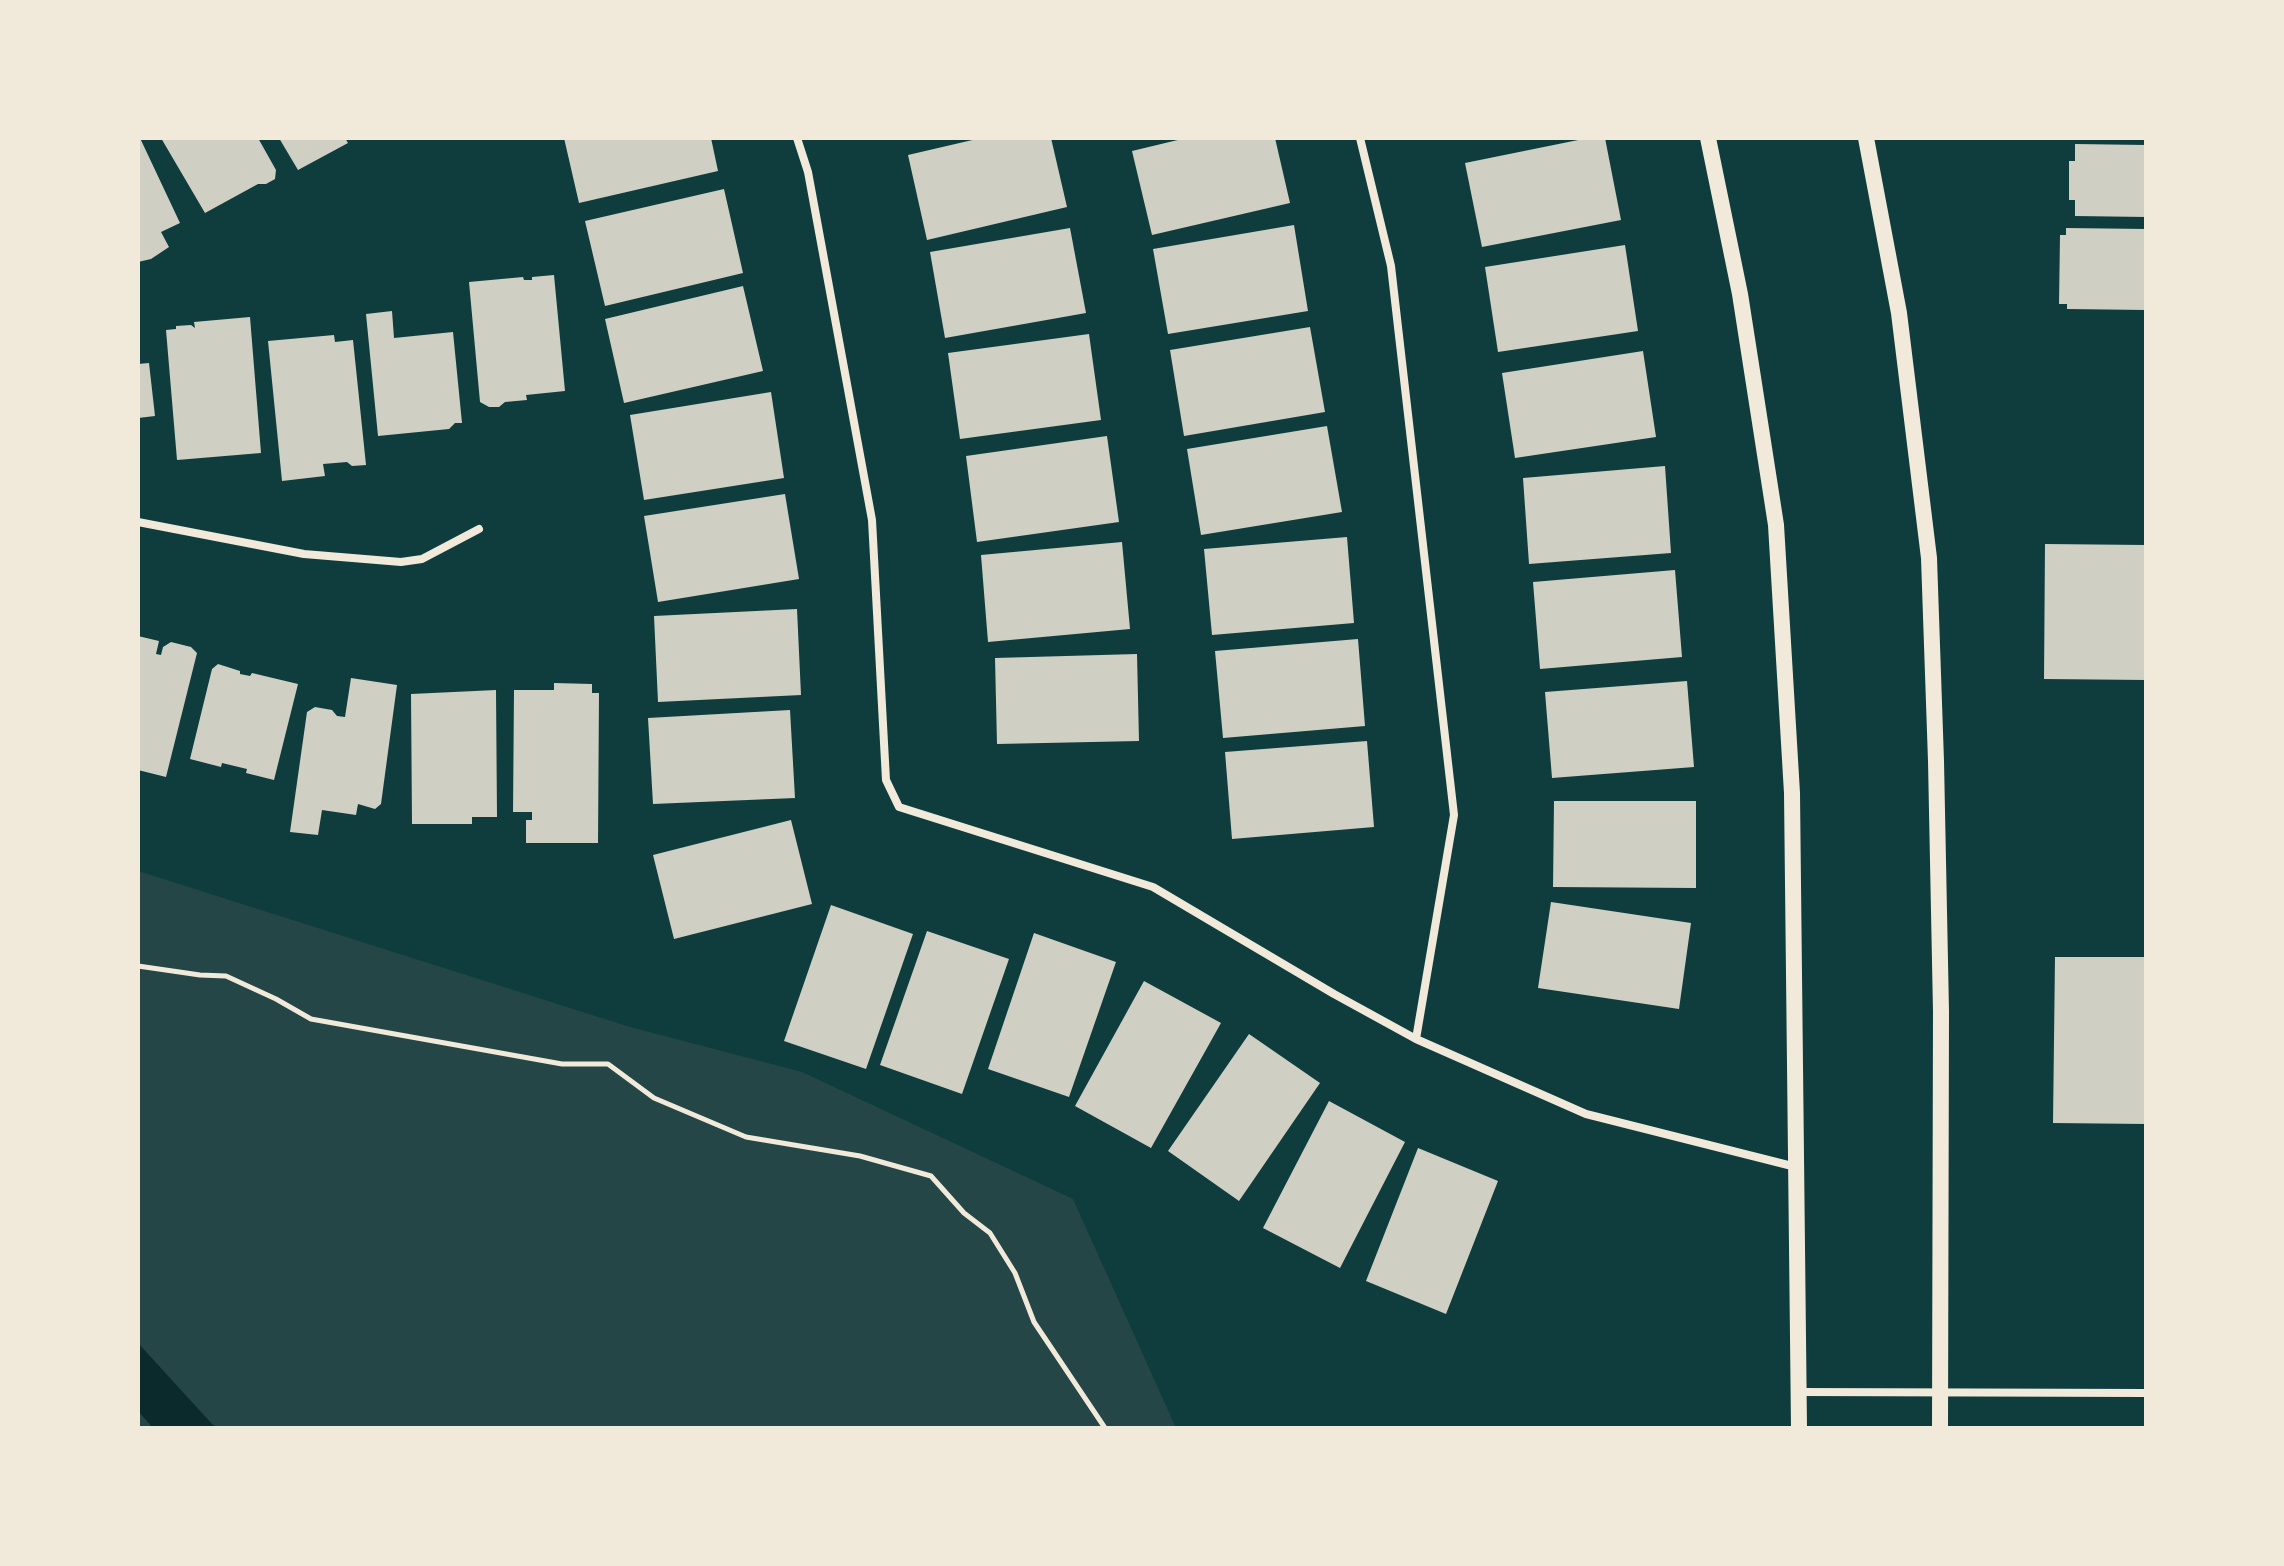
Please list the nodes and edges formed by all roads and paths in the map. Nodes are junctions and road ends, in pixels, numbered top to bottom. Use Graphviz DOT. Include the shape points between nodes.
graph roads {
  1 [pos="797,138"];
  2 [pos="1360,138"];
  3 [pos="1708,138"];
  4 [pos="1866,138"];
  5 [pos="138,522"];
  6 [pos="479,529"];
  7 [pos="138,966"];
  8 [pos="1416,1039"];
  9 [pos="1796,1167"];
  10 [pos="1799,1392"];
  11 [pos="1940,1392"];
  12 [pos="2146,1393"];
  13 [pos="1105,1428"];
  14 [pos="1799,1428"];
  15 [pos="1940,1428"];
  1 -- 8 [label="street" via="808,172 872,520 886,780 899,807 1153,887"];
  2 -- 8 [label="street" via="1391,266 1454,815"];
  3 -- 9 [label="main road" via="1740,294 1776,525 1792,793"];
  4 -- 11 [label="main road" via="1899,313 1929,558 1941,996"];
  5 -- 6 [label="street" via="304,554 401,562 422,559"];
  7 -- 13 [label="path" via="226,976 311,1019 562,1064 608,1064 654,1098 746,1137 860,1156 931,1176 990,1233 1015,1273 1034,1322"];
  8 -- 9 [label="street" via="1586,1114"];
  9 -- 10 [label="main road"];
  10 -- 11 [label="street"];
  10 -- 14 [label="main road"];
  11 -- 12 [label="street"];
  11 -- 15 [label="main road"];
}
